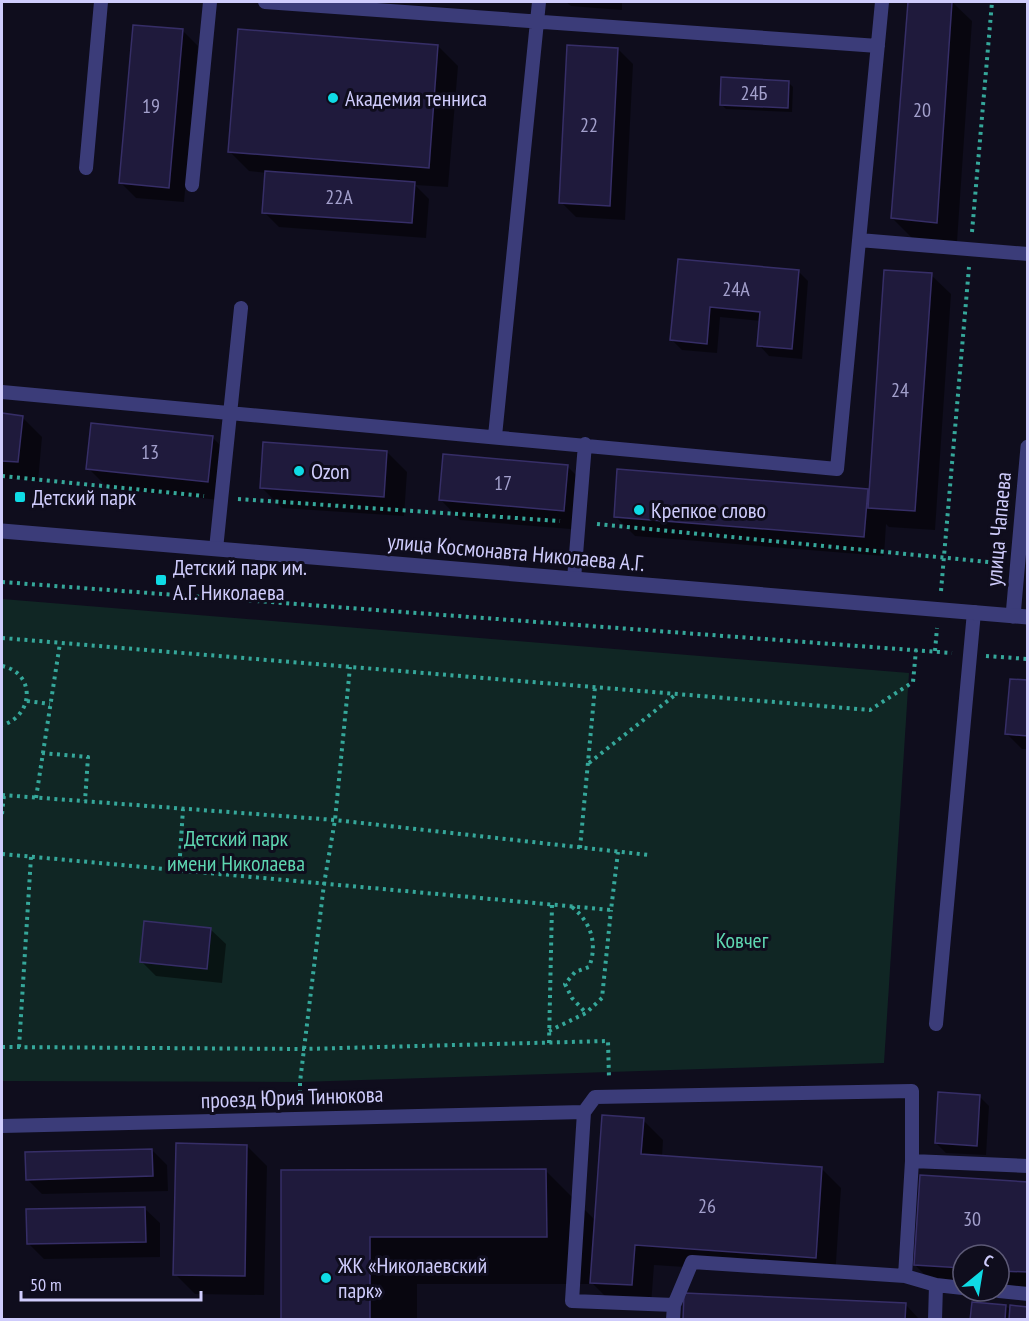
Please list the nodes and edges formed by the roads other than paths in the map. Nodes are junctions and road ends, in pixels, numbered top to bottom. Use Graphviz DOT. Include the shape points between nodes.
graph roads {
  1 [pos="101,2"];
  2 [pos="210,2"];
  3 [pos="265,2"];
  4 [pos="539,2"];
  5 [pos="882,2"];
  6 [pos="344,4"];
  7 [pos="538,23"];
  8 [pos="878,46"];
  9 [pos="86,168"];
  10 [pos="192,185"];
  11 [pos="859,240"];
  12 [pos="1028,254"];
  13 [pos="242,308"];
  14 [pos="2,392"];
  15 [pos="229,412"];
  16 [pos="495,436"];
  17 [pos="585,444"];
  18 [pos="1028,447"];
  19 [pos="2,531"];
  20 [pos="216,549"];
  21 [pos="574,579"];
  22 [pos="974,612"];
  23 [pos="1020,616"];
  24 [pos="936,1024"];
  25 [pos="584,1112"];
  26 [pos="2,1126"];
  27 [pos="912,1161"];
  28 [pos="1028,1166"];
  29 [pos="905,1276"];
  30 [pos="936,1285"];
  31 [pos="951,1287"];
  32 [pos="1011,1292"];
  33 [pos="1028,1294"];
  34 [pos="674,1305"];
  35 [pos="673,1320"];
  36 [pos="935,1320"];
  1 -- 9 [label="lane"];
  2 -- 10 [label="lane"];
  3 -- 6 [label="lane"];
  4 -- 7 [label="lane"];
  5 -- 8 [label="lane"];
  6 -- 7 [label="lane"];
  7 -- 8 [label="lane"];
  7 -- 16 [label="lane"];
  8 -- 11 [label="lane"];
  11 -- 12 [label="lane"];
  11 -- 17 [label="lane" via="837,469"];
  13 -- 15 [label="lane"];
  14 -- 15 [label="lane"];
  15 -- 16 [label="lane"];
  15 -- 20 [label="lane"];
  16 -- 17 [label="lane"];
  17 -- 21 [label="lane"];
  18 -- 23 [label="street, улица Чапаева" via="1017,565"];
  19 -- 20 [label="street, улица Космонавта Николаева А.Г."];
  20 -- 21 [label="street, улица Космонавта Николаева А.Г."];
  21 -- 22 [label="street, улица Космонавта Николаева А.Г."];
  22 -- 23 [label="street, улица Космонавта Николаева А.Г."];
  22 -- 24 [label="lane"];
  25 -- 26 [label="lane, проезд Юрия Тинюкова"];
  25 -- 27 [label="lane" via="595,1097 912,1091"];
  25 -- 34 [label="lane" via="572,1301"];
  27 -- 28 [label="lane"];
  27 -- 29 [label="lane"];
  29 -- 30 [label="lane"];
  29 -- 34 [label="lane" via="692,1262"];
  30 -- 31 [label="lane"];
  30 -- 36 [label="lane"];
  32 -- 33 [label="lane"];
  34 -- 35 [label="lane"];
}
